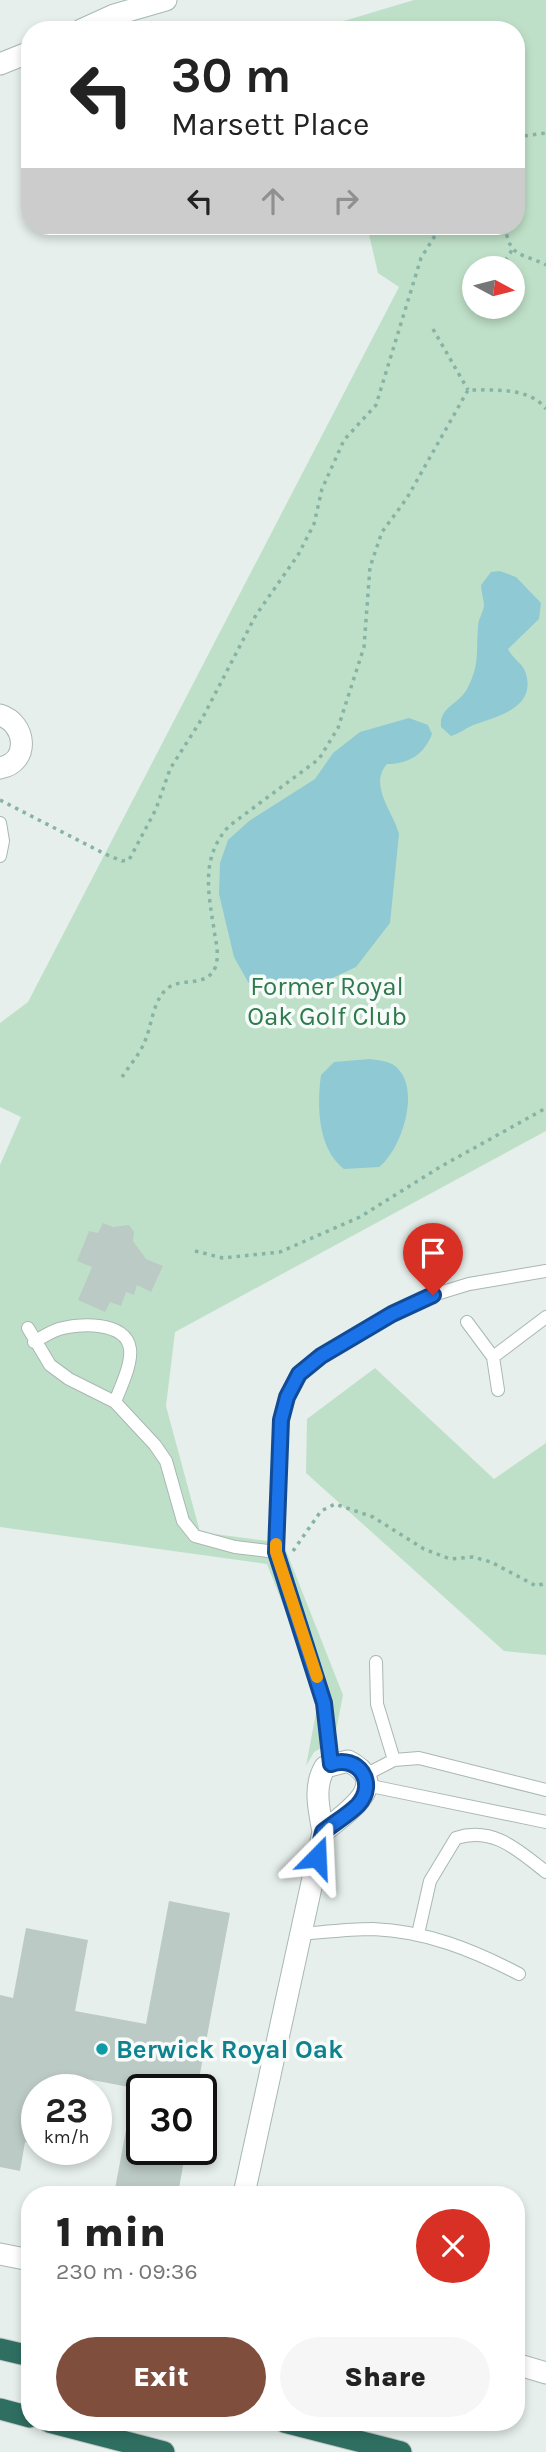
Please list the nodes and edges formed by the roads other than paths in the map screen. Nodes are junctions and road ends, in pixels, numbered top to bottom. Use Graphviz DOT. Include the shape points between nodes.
graph roads {
  1 [pos="166,0"];
  2 [pos="100,21"];
  3 [pos="21,54"];
  4 [pos="1,58"];
  5 [pos="0,715"];
  6 [pos="0,768"];
  7 [pos="0,823"];
  8 [pos="0,856"];
  9 [pos="546,1271"];
  10 [pos="546,1318"];
  11 [pos="467,1322"];
  12 [pos="28,1328"];
  13 [pos="34,1342"];
  14 [pos="493,1357"];
  15 [pos="498,1390"];
  16 [pos="116,1402"];
  17 [pos="276,1552"];
  18 [pos="376,1662"];
  19 [pos="394,1760"];
  20 [pos="331,1764"];
  21 [pos="365,1780"];
  22 [pos="546,1790"];
  23 [pos="546,1822"];
  24 [pos="323,1832"];
  25 [pos="546,1872"];
  26 [pos="302,1934"];
  27 [pos="418,1934"];
  28 [pos="519,1975"];
  29 [pos="246,2186"];
  30 [pos="0,2254"];
  31 [pos="21,2258"];
  32 [pos="0,2349"];
  33 [pos="21,2354"];
  34 [pos="525,2367"];
  35 [pos="546,2373"];
  36 [pos="0,2409"];
  37 [pos="21,2415"];
  38 [pos="83,2431"];
  39 [pos="319,2431"];
  40 [pos="163,2452"];
  41 [pos="401,2452"];
  1 -- 2 [label="street"];
  3 -- 4 [label="street"];
  5 -- 6 [label="street" via="14,722 22,747 16,759"];
  7 -- 8 [label="lane" via="4,841"];
  9 -- 17 [label="lane" via="433,1295 392,1314 299,1374 281,1420"];
  10 -- 14 [label="lane"];
  11 -- 14 [label="lane"];
  12 -- 13 [label="lane"];
  13 -- 16 [label="lane" via="50,1365 69,1379"];
  13 -- 16 [label="lane" via="71,1326 111,1328 125,1337 131,1350"];
  14 -- 15 [label="lane"];
  16 -- 17 [label="lane" via="166,1461 183,1521 195,1536"];
  17 -- 20 [label="lane" via="324,1703"];
  18 -- 19 [label="lane" via="377,1704"];
  19 -- 21 [label="lane"];
  19 -- 22 [label="lane" via="419,1758"];
  20 -- 21 [label="street" via="348,1761 359,1766"];
  20 -- 24 [label="street" via="319,1777 317,1790"];
  21 -- 23 [label="lane"];
  21 -- 24 [label="street" via="358,1804"];
  24 -- 26 [label="street"];
  25 -- 27 [label="lane" via="508,1842 488,1835 456,1839 429,1881"];
  26 -- 27 [label="lane" via="372,1929"];
  26 -- 29 [label="street"];
  27 -- 28 [label="lane" via="474,1951"];
  30 -- 31 [label="street"];
  32 -- 33 [label="highway"];
  34 -- 35 [label="street"];
  36 -- 37 [label="highway"];
  38 -- 40 [label="highway"];
  39 -- 41 [label="highway"];
}
